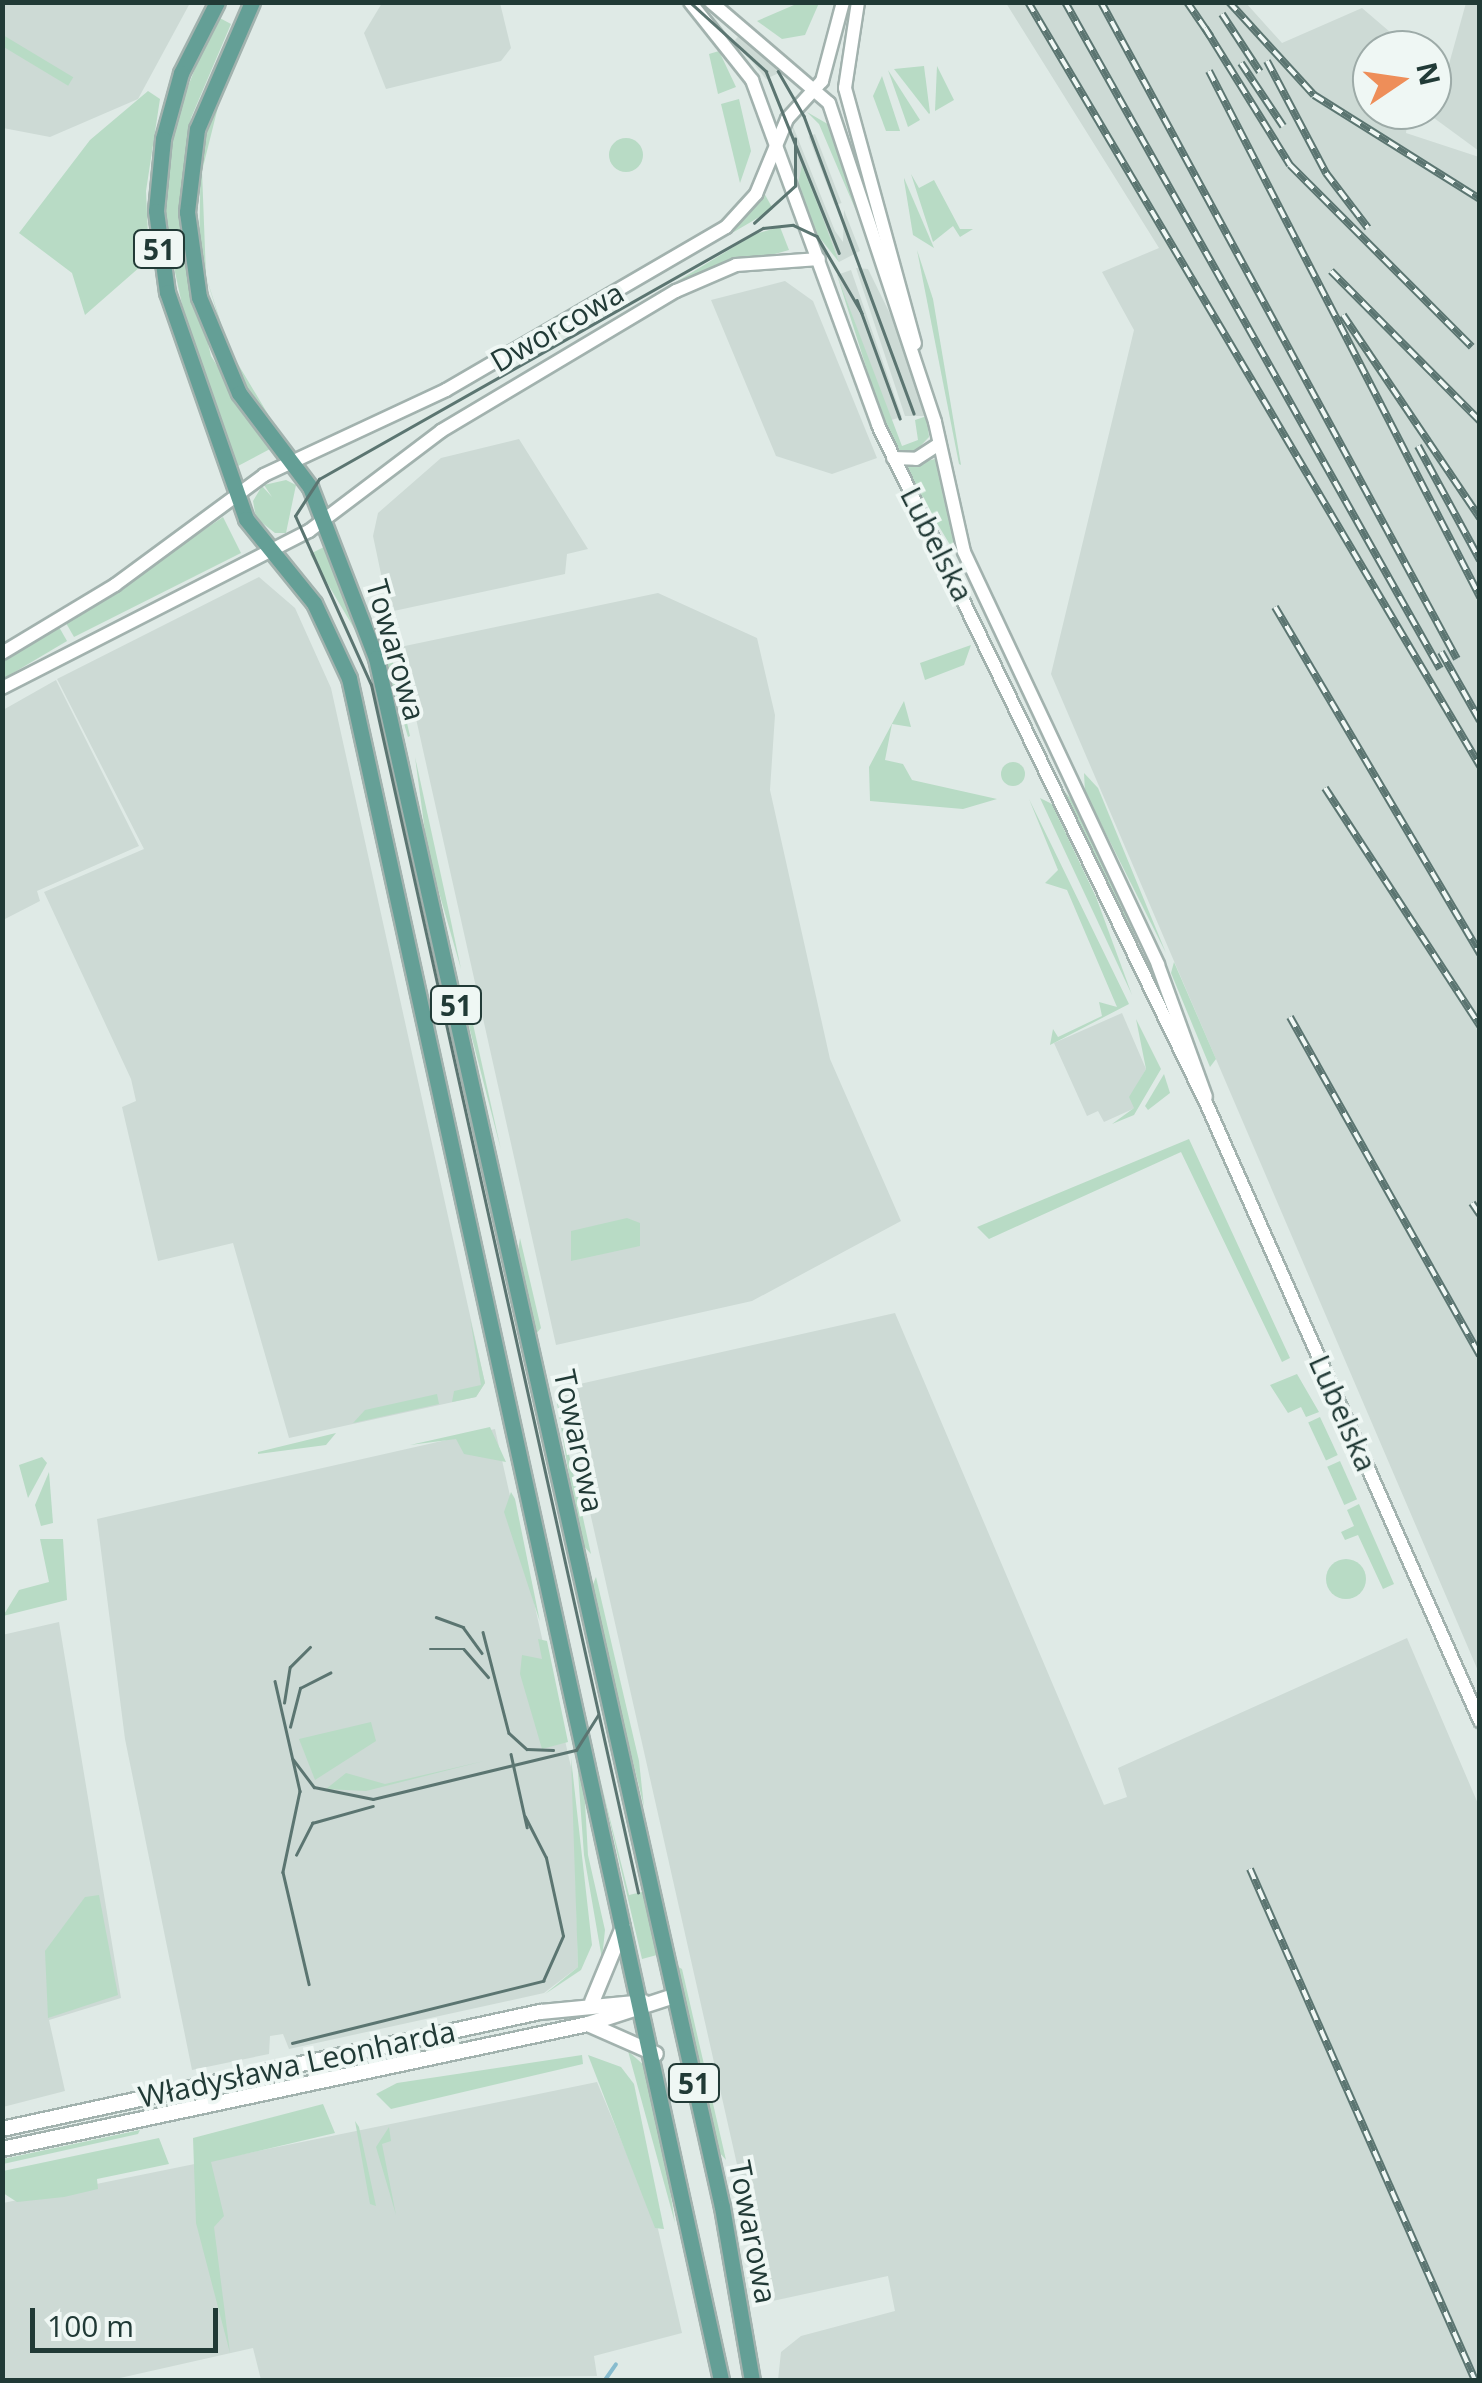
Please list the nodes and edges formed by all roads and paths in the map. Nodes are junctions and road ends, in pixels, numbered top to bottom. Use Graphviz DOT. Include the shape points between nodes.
graph roads {
  1 [pos="217,2"];
  2 [pos="252,2"];
  3 [pos="690,2"];
  4 [pos="710,2"];
  5 [pos="843,2"];
  6 [pos="858,2"];
  7 [pos="818,88"];
  8 [pos="776,141"];
  9 [pos="819,259"];
  10 [pos="890,286"];
  11 [pos="908,308"];
  12 [pos="917,367"];
  13 [pos="940,444"];
  14 [pos="893,458"];
  15 [pos="292,464"];
  16 [pos="238,494"];
  17 [pos="324,520"];
  18 [pos="268,548"];
  19 [pos="2,653"];
  20 [pos="2,688"];
  21 [pos="1207,1105"];
  22 [pos="1480,1722"];
  23 [pos="625,1922"];
  24 [pos="674,1996"];
  25 [pos="592,2002"];
  26 [pos="644,2002"];
  27 [pos="588,2024"];
  28 [pos="656,2054"];
  29 [pos="2,2129"];
  30 [pos="2,2149"];
  31 [pos="721,2380"];
  32 [pos="752,2380"];
  1 -- 16 [label="main road, 51" via="173,98 156,212 172,313"];
  2 -- 15 [label="main road, 51" via="203,102 188,186 190,251 222,364"];
  3 -- 8 [label="street" via="738,55"];
  4 -- 7 [label="street"];
  5 -- 7 [label="street"];
  6 -- 11 [label="street" via="845,88"];
  7 -- 8 [label="street, Dworcowa"];
  7 -- 10 [label="street"];
  8 -- 9 [label="street"];
  8 -- 15 [label="street, Dworcowa" via="756,194 726,227 435,396"];
  9 -- 14 [label="street"];
  9 -- 17 [label="street, Dworcowa" via="736,265 676,290 441,431"];
  10 -- 11 [label="street"];
  10 -- 12 [label="street"];
  11 -- 12 [label="street"];
  12 -- 13 [label="street"];
  13 -- 14 [label="street, Lubelska" via="916,459"];
  13 -- 21 [label="street, Lubelska" via="964,552 1158,966"];
  14 -- 21 [label="street, Lubelska"];
  15 -- 16 [label="street, Dworcowa"];
  15 -- 17 [label="main road, 51"];
  16 -- 18 [label="main road, 51"];
  16 -- 19 [label="street"];
  17 -- 18 [label="street, Dworcowa"];
  17 -- 24 [label="main road, Towarowa / 51" via="376,658"];
  18 -- 20 [label="street"];
  18 -- 23 [label="main road, Towarowa / 51" via="320,613 350,678"];
  21 -- 22 [label="street, Lubelska"];
  23 -- 25 [label="main road"];
  23 -- 26 [label="main road, Towarowa / 51"];
  24 -- 26 [label="main road, Władysława Leonharda"];
  24 -- 32 [label="main road, Towarowa / 51"];
  25 -- 26 [label="main road, Władysława Leonharda"];
  25 -- 29 [label="main road, Władysława Leonharda"];
  26 -- 27 [label="main road, Władysława Leonharda"];
  26 -- 28 [label="main road, Towarowa / 51"];
  27 -- 28 [label="main road"];
  27 -- 30 [label="main road, Władysława Leonharda"];
  28 -- 31 [label="main road, Towarowa / 51"];
}
